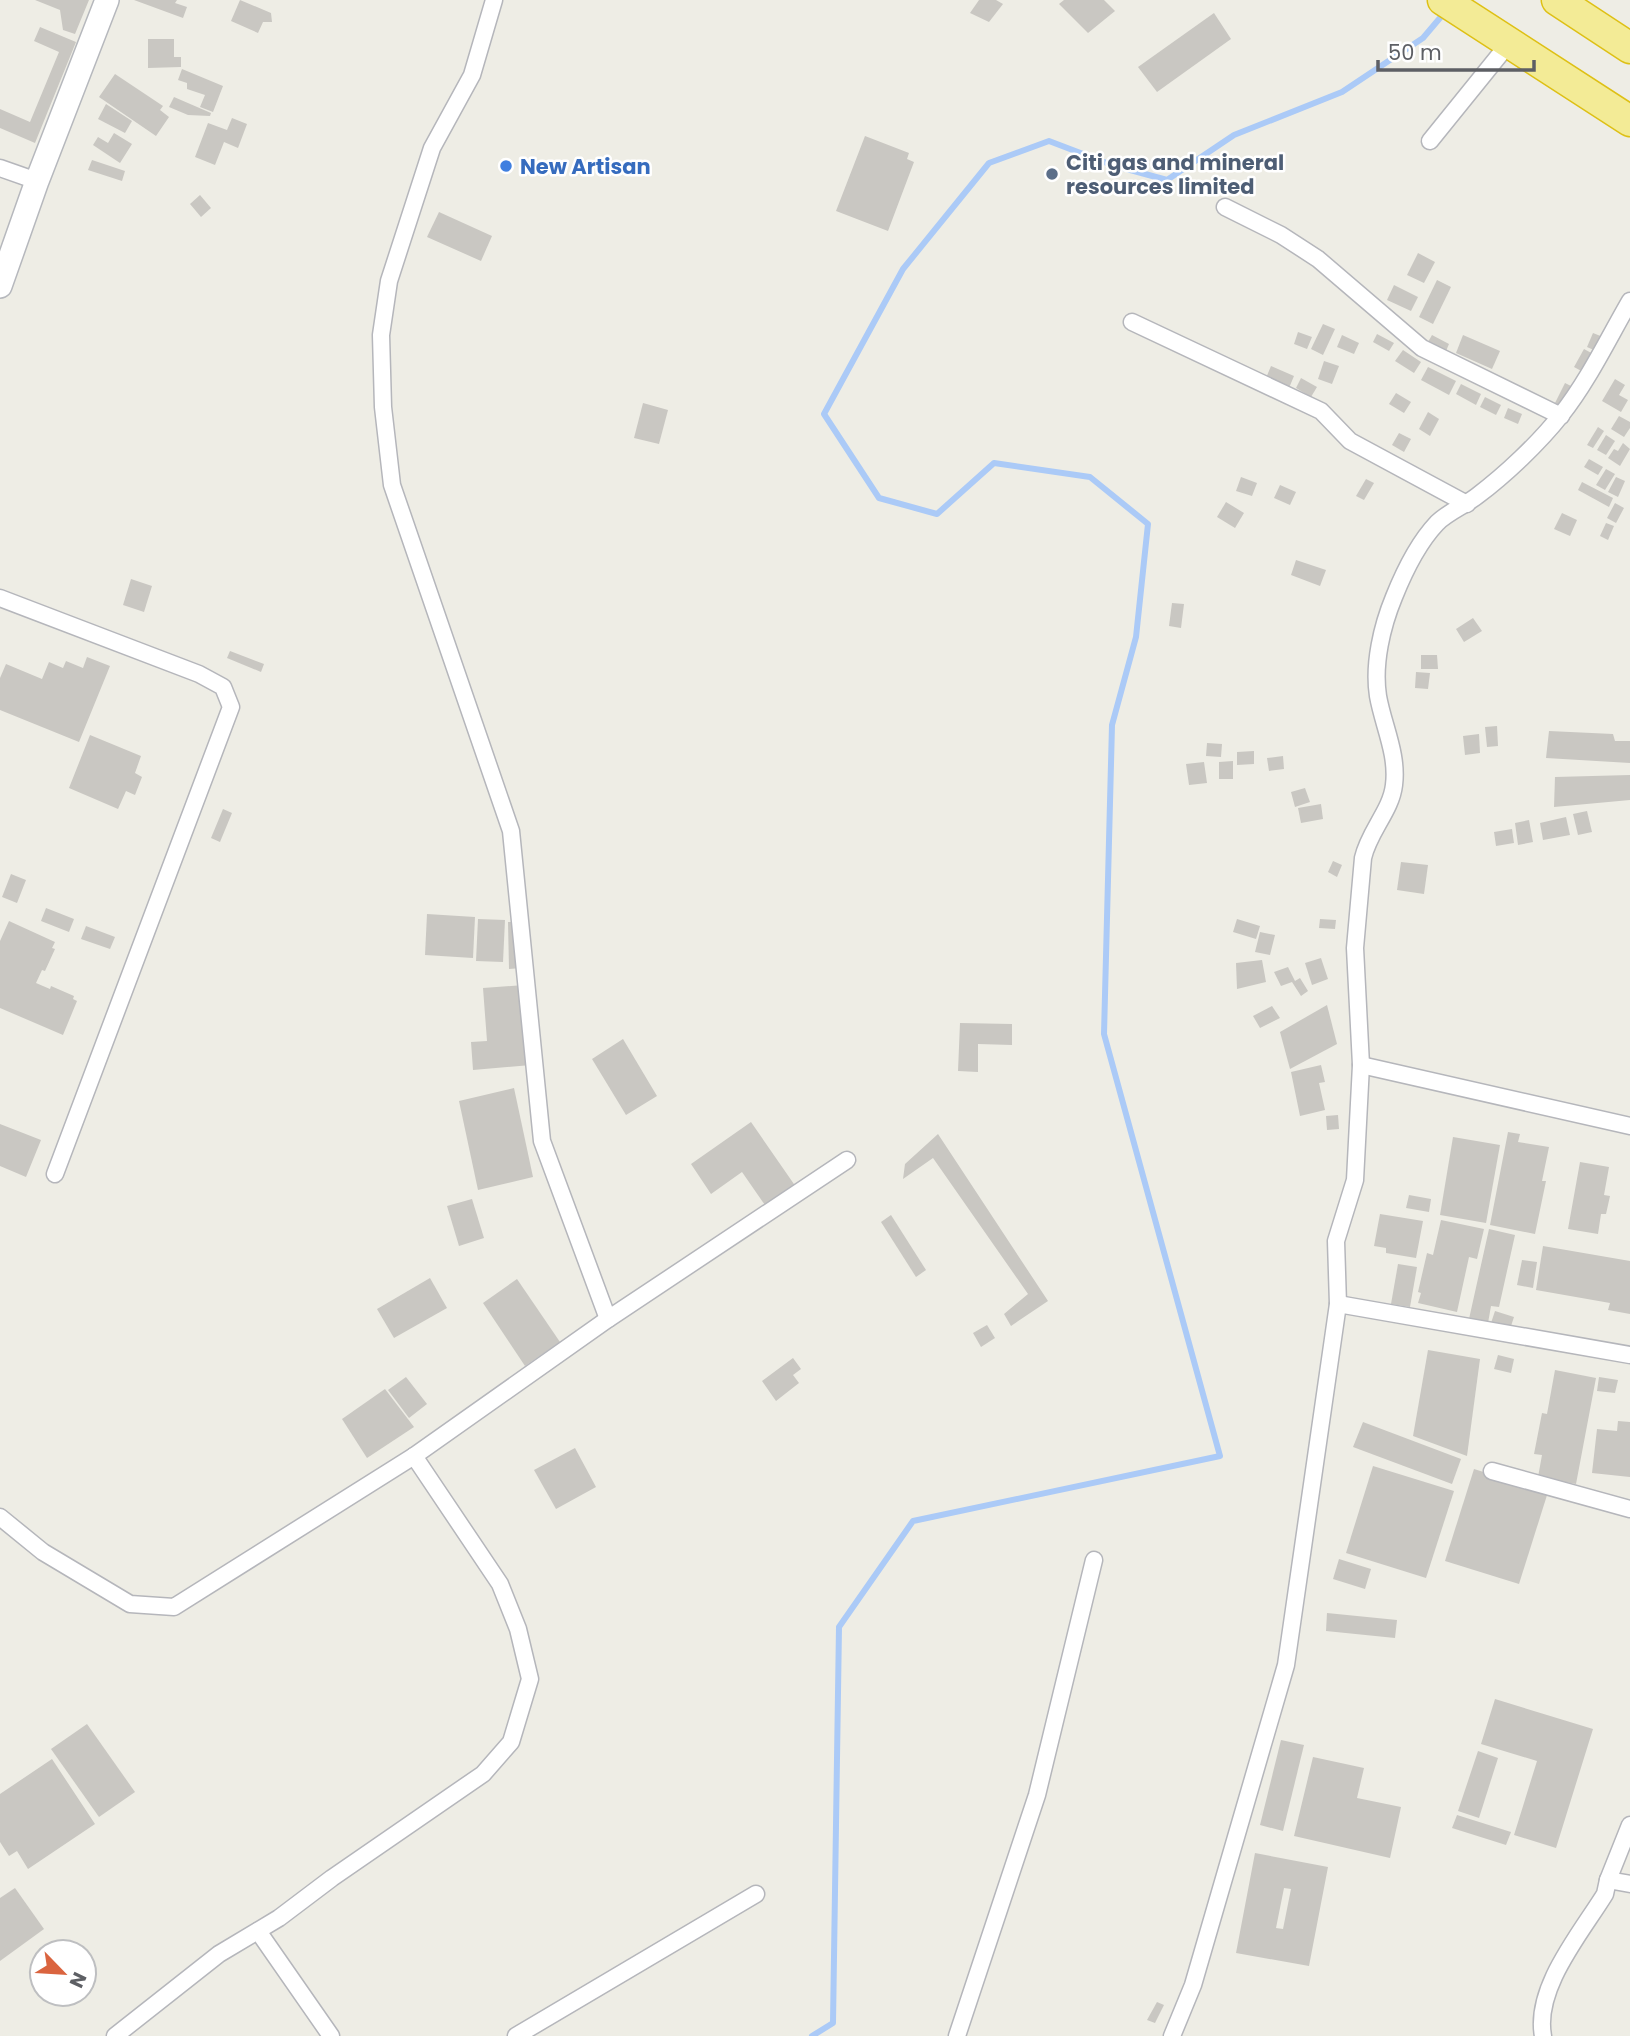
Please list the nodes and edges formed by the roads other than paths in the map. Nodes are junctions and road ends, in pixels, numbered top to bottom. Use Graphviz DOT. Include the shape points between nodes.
graph roads {
  1 [pos="107,0"];
  2 [pos="494,0"];
  3 [pos="1443,0"];
  4 [pos="1557,0"];
  5 [pos="1504,38"];
  6 [pos="1630,48"];
  7 [pos="1630,121"];
  8 [pos="1430,141"];
  9 [pos="0,168"];
  10 [pos="37,181"];
  11 [pos="1224,207"];
  12 [pos="0,286"];
  13 [pos="1630,301"];
  14 [pos="1132,323"];
  15 [pos="1561,416"];
  16 [pos="1467,504"];
  17 [pos="0,598"];
  18 [pos="1361,1065"];
  19 [pos="1630,1126"];
  20 [pos="847,1160"];
  21 [pos="55,1174"];
  22 [pos="1338,1304"];
  23 [pos="608,1319"];
  24 [pos="1630,1355"];
  25 [pos="414,1457"];
  26 [pos="1492,1471"];
  27 [pos="1630,1509"];
  28 [pos="0,1517"];
  29 [pos="1094,1560"];
  30 [pos="1630,1825"];
  31 [pos="1608,1880"];
  32 [pos="1630,1884"];
  33 [pos="756,1894"];
  34 [pos="258,1931"];
  35 [pos="115,2036"];
  36 [pos="331,2036"];
  37 [pos="516,2036"];
  38 [pos="957,2036"];
  39 [pos="1172,2036"];
  40 [pos="1543,2036"];
  1 -- 10 [label="main road"];
  2 -- 23 [label="street" via="472,75 432,148 389,281 381,335 383,407 392,485 511,831 542,1141"];
  3 -- 5 [label="highway"];
  4 -- 6 [label="highway"];
  5 -- 7 [label="highway"];
  5 -- 8 [label="street"];
  9 -- 10 [label="street"];
  10 -- 12 [label="main road"];
  11 -- 15 [label="street" via="1282,235 1318,260 1422,348"];
  13 -- 15 [label="street"];
  14 -- 16 [label="street" via="1321,411 1350,440"];
  15 -- 16 [label="street" via="1500,479"];
  16 -- 18 [label="street" via="1439,521 1417,551 1394,597 1377,660 1378,695 1394,763 1394,784 1363,858 1355,948"];
  17 -- 21 [label="street" via="199,674 223,687 231,707"];
  18 -- 19 [label="street"];
  18 -- 22 [label="street" via="1355,1180 1336,1241"];
  20 -- 23 [label="street"];
  22 -- 24 [label="street"];
  22 -- 39 [label="street" via="1286,1665 1193,1985"];
  23 -- 25 [label="street"];
  25 -- 28 [label="street" via="174,1607 130,1604 43,1552"];
  25 -- 34 [label="street" via="500,1584 519,1629 530,1679 511,1742 483,1774"];
  26 -- 27 [label="street"];
  29 -- 38 [label="street" via="1037,1795"];
  30 -- 31 [label="street"];
  31 -- 32 [label="street"];
  31 -- 40 [label="street" via="1605,1894 1553,1978 1545,2001"];
  33 -- 37 [label="street"];
  34 -- 35 [label="street" via="219,1954"];
  34 -- 36 [label="street"];
}
